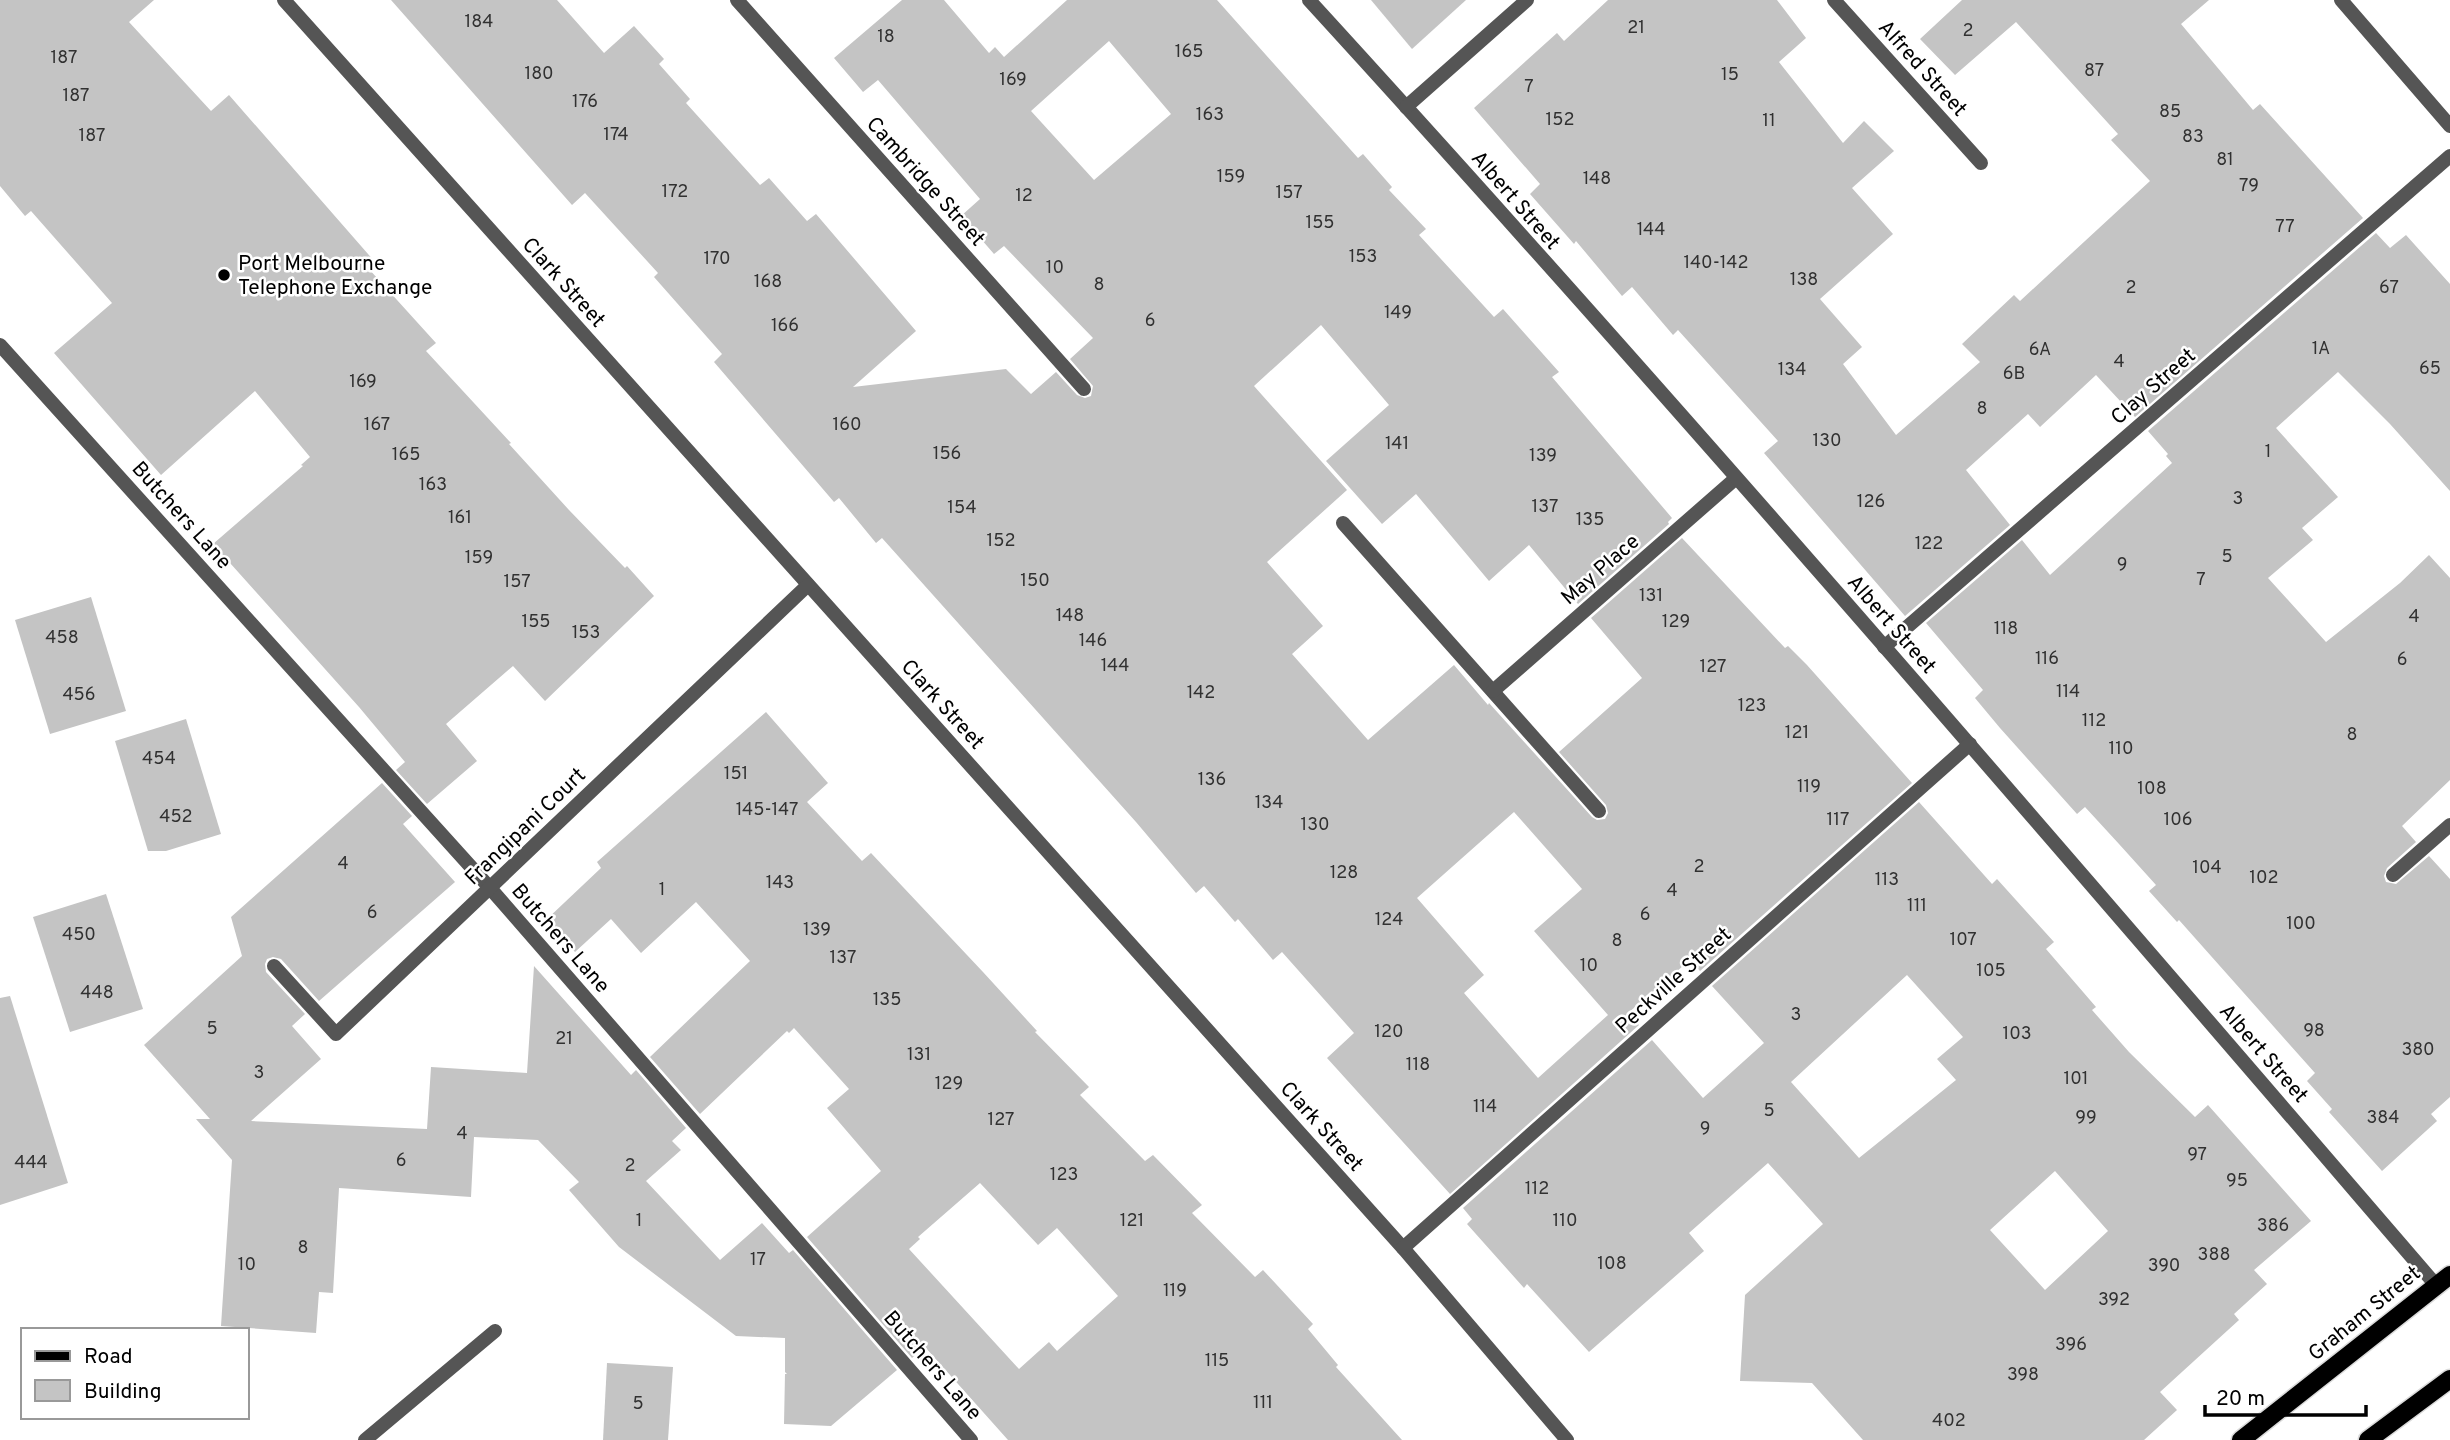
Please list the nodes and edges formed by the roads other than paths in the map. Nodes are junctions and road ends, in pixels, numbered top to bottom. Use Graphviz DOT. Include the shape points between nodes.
graph roads {
  1 [pos="284,0"];
  2 [pos="737,0"];
  3 [pos="1309,0"];
  4 [pos="1527,0"];
  5 [pos="1834,0"];
  6 [pos="2341,0"];
  7 [pos="1406,107"];
  8 [pos="2450,125"];
  9 [pos="2450,156"];
  10 [pos="1981,163"];
  11 [pos="0,345"];
  12 [pos="1084,390"];
  13 [pos="1735,479"];
  14 [pos="1343,523"];
  15 [pos="808,585"];
  16 [pos="1884,647"];
  17 [pos="1493,691"];
  18 [pos="1970,744"];
  19 [pos="1599,811"];
  20 [pos="2450,825"];
  21 [pos="2393,875"];
  22 [pos="490,888"];
  23 [pos="274,966"];
  24 [pos="1403,1248"];
  25 [pos="2443,1279"];
  26 [pos="495,1331"];
  27 [pos="2450,1379"];
  28 [pos="365,1440"];
  29 [pos="971,1440"];
  30 [pos="1567,1440"];
  31 [pos="2241,1440"];
  32 [pos="2368,1440"];
  1 -- 15 [label="street, Clark Street"];
  2 -- 12 [label="street, Cambridge Street"];
  3 -- 7 [label="street, Albert Street"];
  4 -- 7 [label="street"];
  5 -- 10 [label="street, Alfred Street"];
  6 -- 8 [label="street"];
  7 -- 13 [label="street, Albert Street"];
  9 -- 16 [label="street, Clay Street"];
  11 -- 22 [label="street, Butchers Lane"];
  13 -- 16 [label="street, Albert Street"];
  13 -- 17 [label="street, May Place"];
  14 -- 17 [label="street"];
  15 -- 22 [label="street, Frangipani Court"];
  15 -- 24 [label="street, Clark Street"];
  16 -- 18 [label="street, Albert Street"];
  17 -- 19 [label="street"];
  18 -- 24 [label="street, Peckville Street"];
  18 -- 25 [label="street, Albert Street"];
  20 -- 21 [label="street"];
  22 -- 23 [label="street, Frangipani Court" via="336,1034"];
  22 -- 29 [label="street, Butchers Lane"];
  24 -- 30 [label="street, Clark Street"];
  25 -- 31 [label="main road, Graham Street"];
  26 -- 28 [label="street"];
  27 -- 32 [label="main road"];
}
